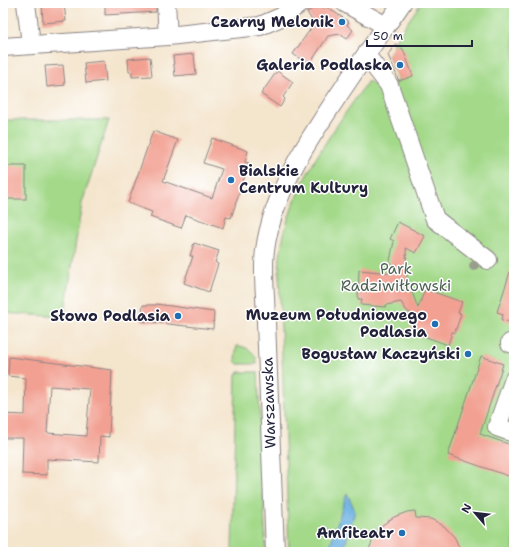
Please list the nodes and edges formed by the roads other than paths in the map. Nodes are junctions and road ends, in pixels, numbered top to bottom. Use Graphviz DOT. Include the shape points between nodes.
graph roads {
  1 [pos="26,3"];
  2 [pos="166,3"];
  3 [pos="301,3"];
  4 [pos="345,3"];
  5 [pos="402,3"];
  6 [pos="386,26"];
  7 [pos="168,36"];
  8 [pos="31,44"];
  9 [pos="3,47"];
  10 [pos="366,55"];
  11 [pos="488,260"];
  12 [pos="514,378"];
  13 [pos="514,433"];
  14 [pos="275,552"];
  1 -- 8 [label="street"];
  2 -- 7 [label="street"];
  3 -- 7 [label="street" via="260,26"];
  4 -- 6 [label="street"];
  5 -- 6 [label="street, Warszawska"];
  6 -- 10 [label="street, Warszawska"];
  7 -- 8 [label="street"];
  8 -- 9 [label="street"];
  10 -- 11 [label="street" via="389,85 435,219"];
  10 -- 14 [label="street, Warszawska" via="320,123 290,175 271,222 265,250"];
  12 -- 13 [label="street" via="497,427"];
}
